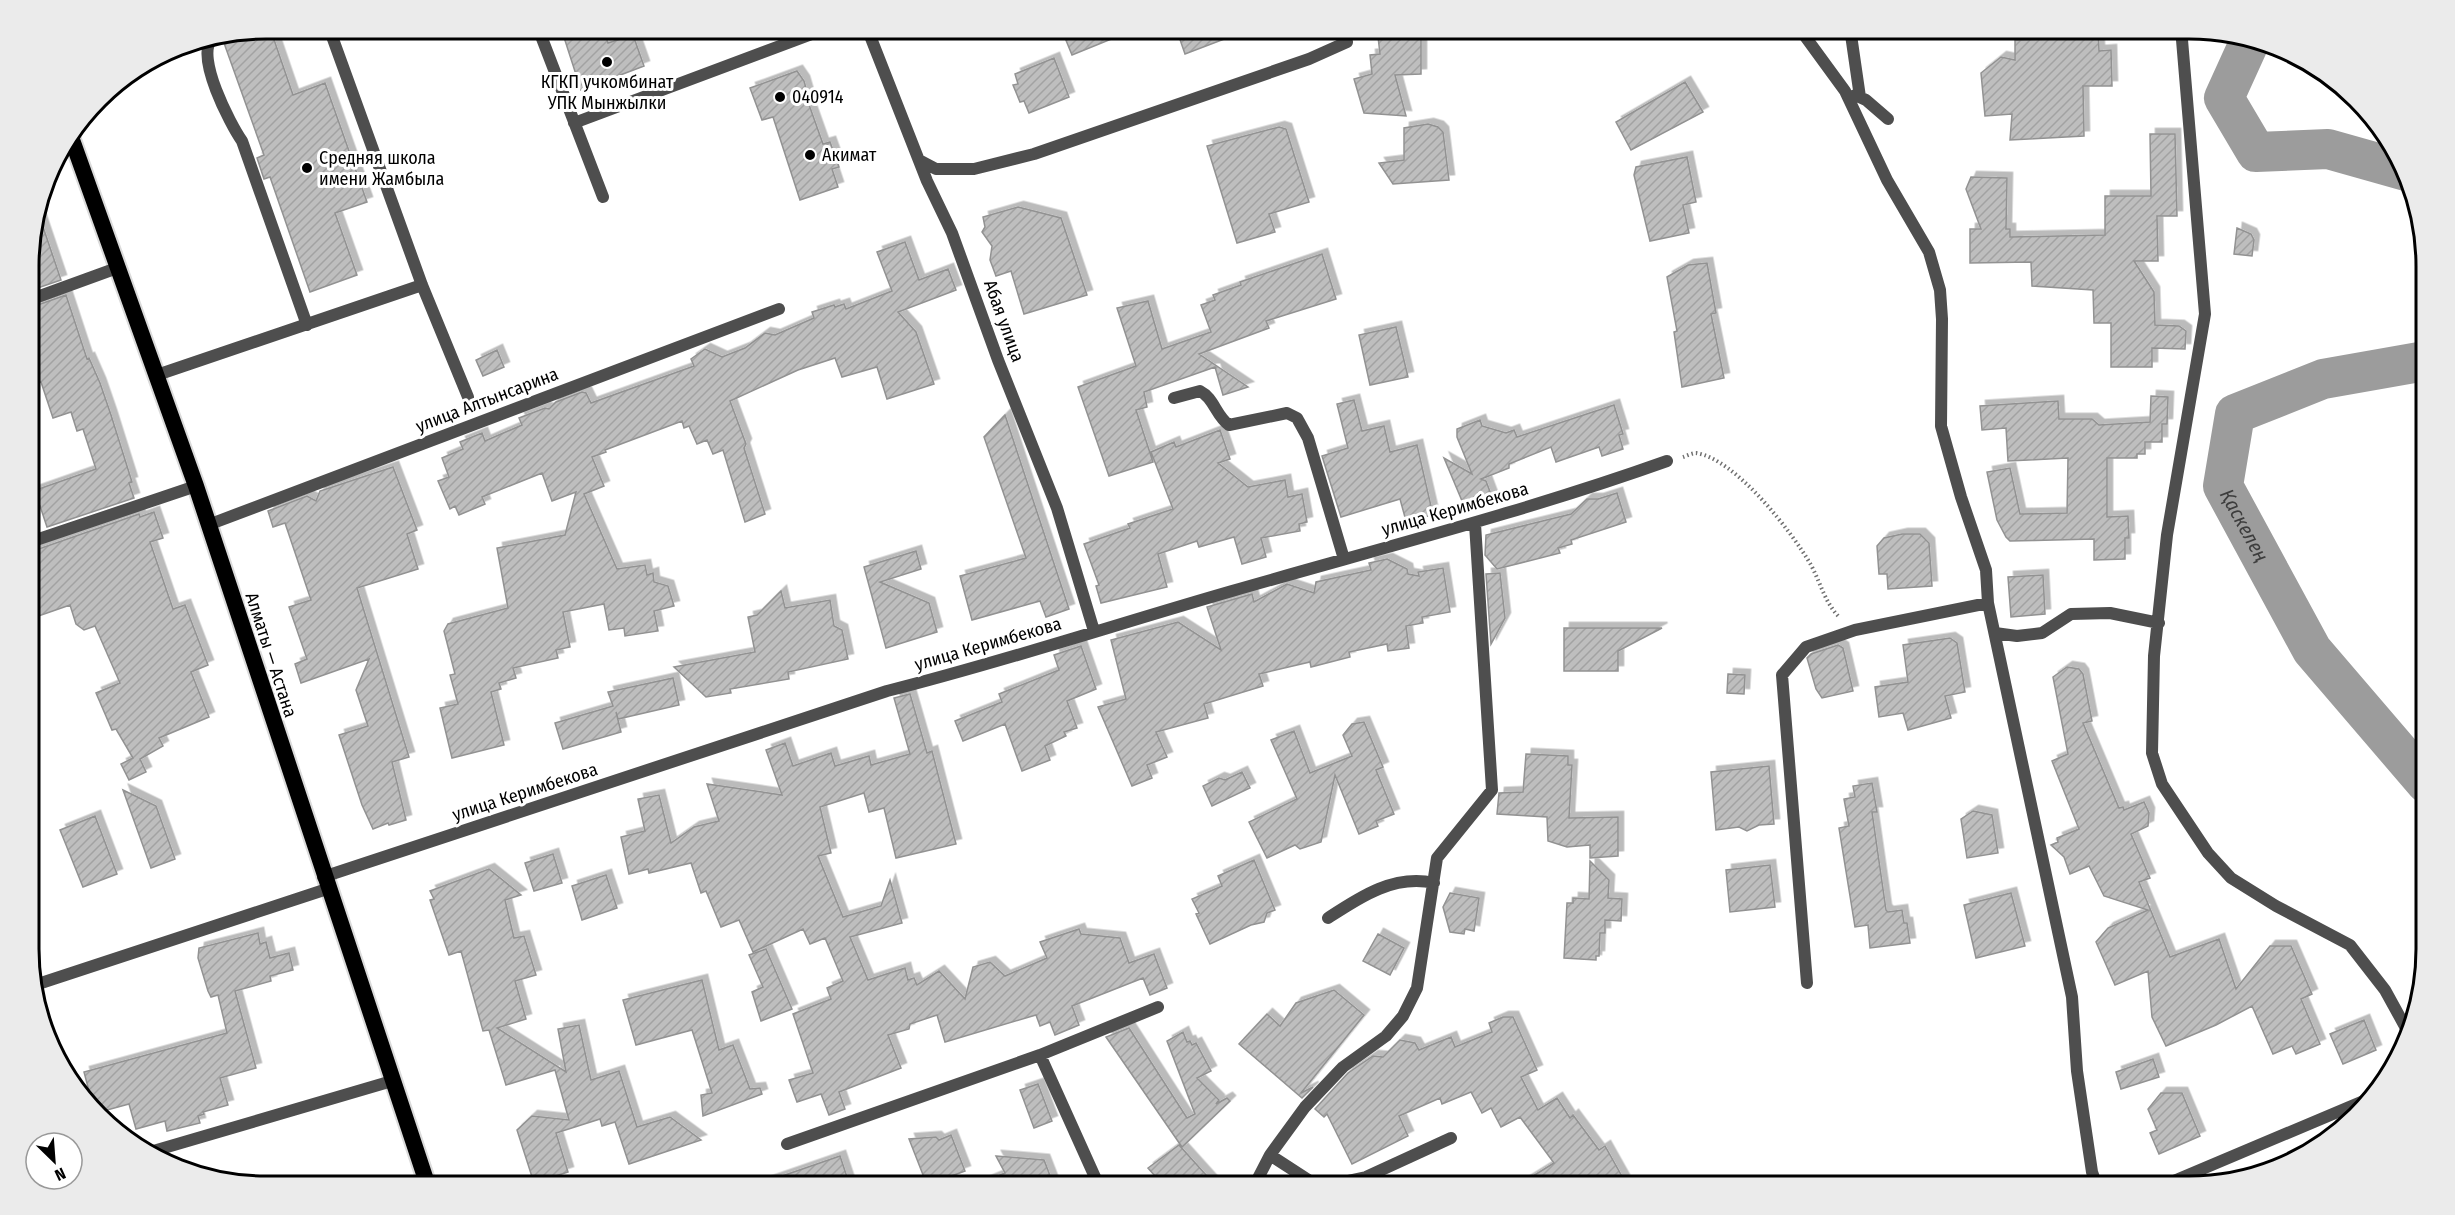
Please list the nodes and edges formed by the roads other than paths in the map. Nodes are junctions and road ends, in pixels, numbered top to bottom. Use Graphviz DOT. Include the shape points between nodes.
graph roads {
  1 [pos="333,39"];
  2 [pos="541,39"];
  3 [pos="786,39"];
  4 [pos="871,39"];
  5 [pos="1806,39"];
  6 [pos="1852,39"];
  7 [pos="2182,39"];
  8 [pos="1347,42"];
  9 [pos="206,48"];
  10 [pos="1845,91"];
  11 [pos="1860,97"];
  12 [pos="1888,119"];
  13 [pos="574,123"];
  14 [pos="74,145"];
  15 [pos="919,160"];
  16 [pos="603,197"];
  17 [pos="117,268"];
  18 [pos="422,285"];
  19 [pos="39,296"];
  20 [pos="779,309"];
  21 [pos="307,325"];
  22 [pos="157,375"];
  23 [pos="468,397"];
  24 [pos="1174,398"];
  25 [pos="1667,461"];
  26 [pos="196,486"];
  27 [pos="1475,524"];
  28 [pos="208,525"];
  29 [pos="39,539"];
  30 [pos="1344,559"];
  31 [pos="1988,603"];
  32 [pos="2159,622"];
  33 [pos="1094,631"];
  34 [pos="1995,633"];
  35 [pos="325,883"];
  36 [pos="1434,883"];
  37 [pos="1328,918"];
  38 [pos="42,983"];
  39 [pos="1807,983"];
  40 [pos="1158,1007"];
  41 [pos="2404,1023"];
  42 [pos="1040,1055"];
  43 [pos="392,1081"];
  44 [pos="2353,1105"];
  45 [pos="1451,1138"];
  46 [pos="787,1144"];
  47 [pos="159,1149"];
  48 [pos="1270,1155"];
  49 [pos="425,1176"];
  50 [pos="1094,1176"];
  51 [pos="1259,1176"];
  52 [pos="1302,1176"];
  53 [pos="1368,1176"];
  54 [pos="2093,1176"];
  55 [pos="2186,1176"];
  1 -- 18 [label="street"];
  2 -- 13 [label="street"];
  3 -- 13 [label="street"];
  4 -- 15 [label="street, Абая улица"];
  5 -- 10 [label="street"];
  6 -- 11 [label="street"];
  7 -- 32 [label="street" via="2205,314 2170,514"];
  8 -- 15 [label="street" via="1309,59 1034,154 974,169 936,169"];
  9 -- 21 [label="street" via="207,63 242,141"];
  10 -- 11 [label="street"];
  10 -- 31 [label="street" via="1887,180 1929,252 1940,290 1941,426 1986,570"];
  11 -- 12 [label="street"];
  13 -- 16 [label="street"];
  14 -- 17 [label="highway, Алматы — Астана"];
  15 -- 33 [label="street, Абая улица" via="956,243 1057,508"];
  17 -- 19 [label="street"];
  17 -- 22 [label="highway, Алматы — Астана"];
  18 -- 21 [label="street"];
  18 -- 23 [label="street"];
  20 -- 28 [label="street, улица Алтынсарина"];
  21 -- 22 [label="street"];
  22 -- 26 [label="highway, Алматы — Астана"];
  24 -- 30 [label="street" via="1200,391 1210,398 1229,425 1287,413 1298,418 1308,438"];
  25 -- 27 [label="street, улица Керимбекова"];
  26 -- 28 [label="highway, Алматы — Астана"];
  26 -- 29 [label="street"];
  27 -- 30 [label="street, улица Керимбекова"];
  27 -- 36 [label="street" via="1492,790 1437,858"];
  28 -- 35 [label="highway, Алматы — Астана"];
  30 -- 33 [label="street, улица Керимбекова"];
  31 -- 34 [label="street"];
  31 -- 39 [label="street" via="1855,630 1806,647 1782,675"];
  32 -- 34 [label="street" via="2110,613 2071,614 2042,633"];
  32 -- 41 [label="street" via="2151,720 2152,753 2162,784 2208,853 2231,878 2350,945 2385,990"];
  33 -- 35 [label="street, улица Керимбекова" via="887,691"];
  34 -- 54 [label="street" via="2072,997 2077,1071"];
  35 -- 38 [label="street, улица Керимбекова"];
  35 -- 43 [label="highway, Алматы — Астана"];
  36 -- 37 [label="street" via="1391,883"];
  36 -- 48 [label="street" via="1418,988 1403,1016 1386,1036 1343,1067 1305,1107"];
  40 -- 42 [label="street"];
  42 -- 46 [label="street"];
  42 -- 50 [label="street"];
  43 -- 47 [label="street"];
  43 -- 49 [label="highway, Алматы — Астана"];
  44 -- 55 [label="street"];
  45 -- 53 [label="street"];
  48 -- 51 [label="street"];
  48 -- 52 [label="street"];
}
